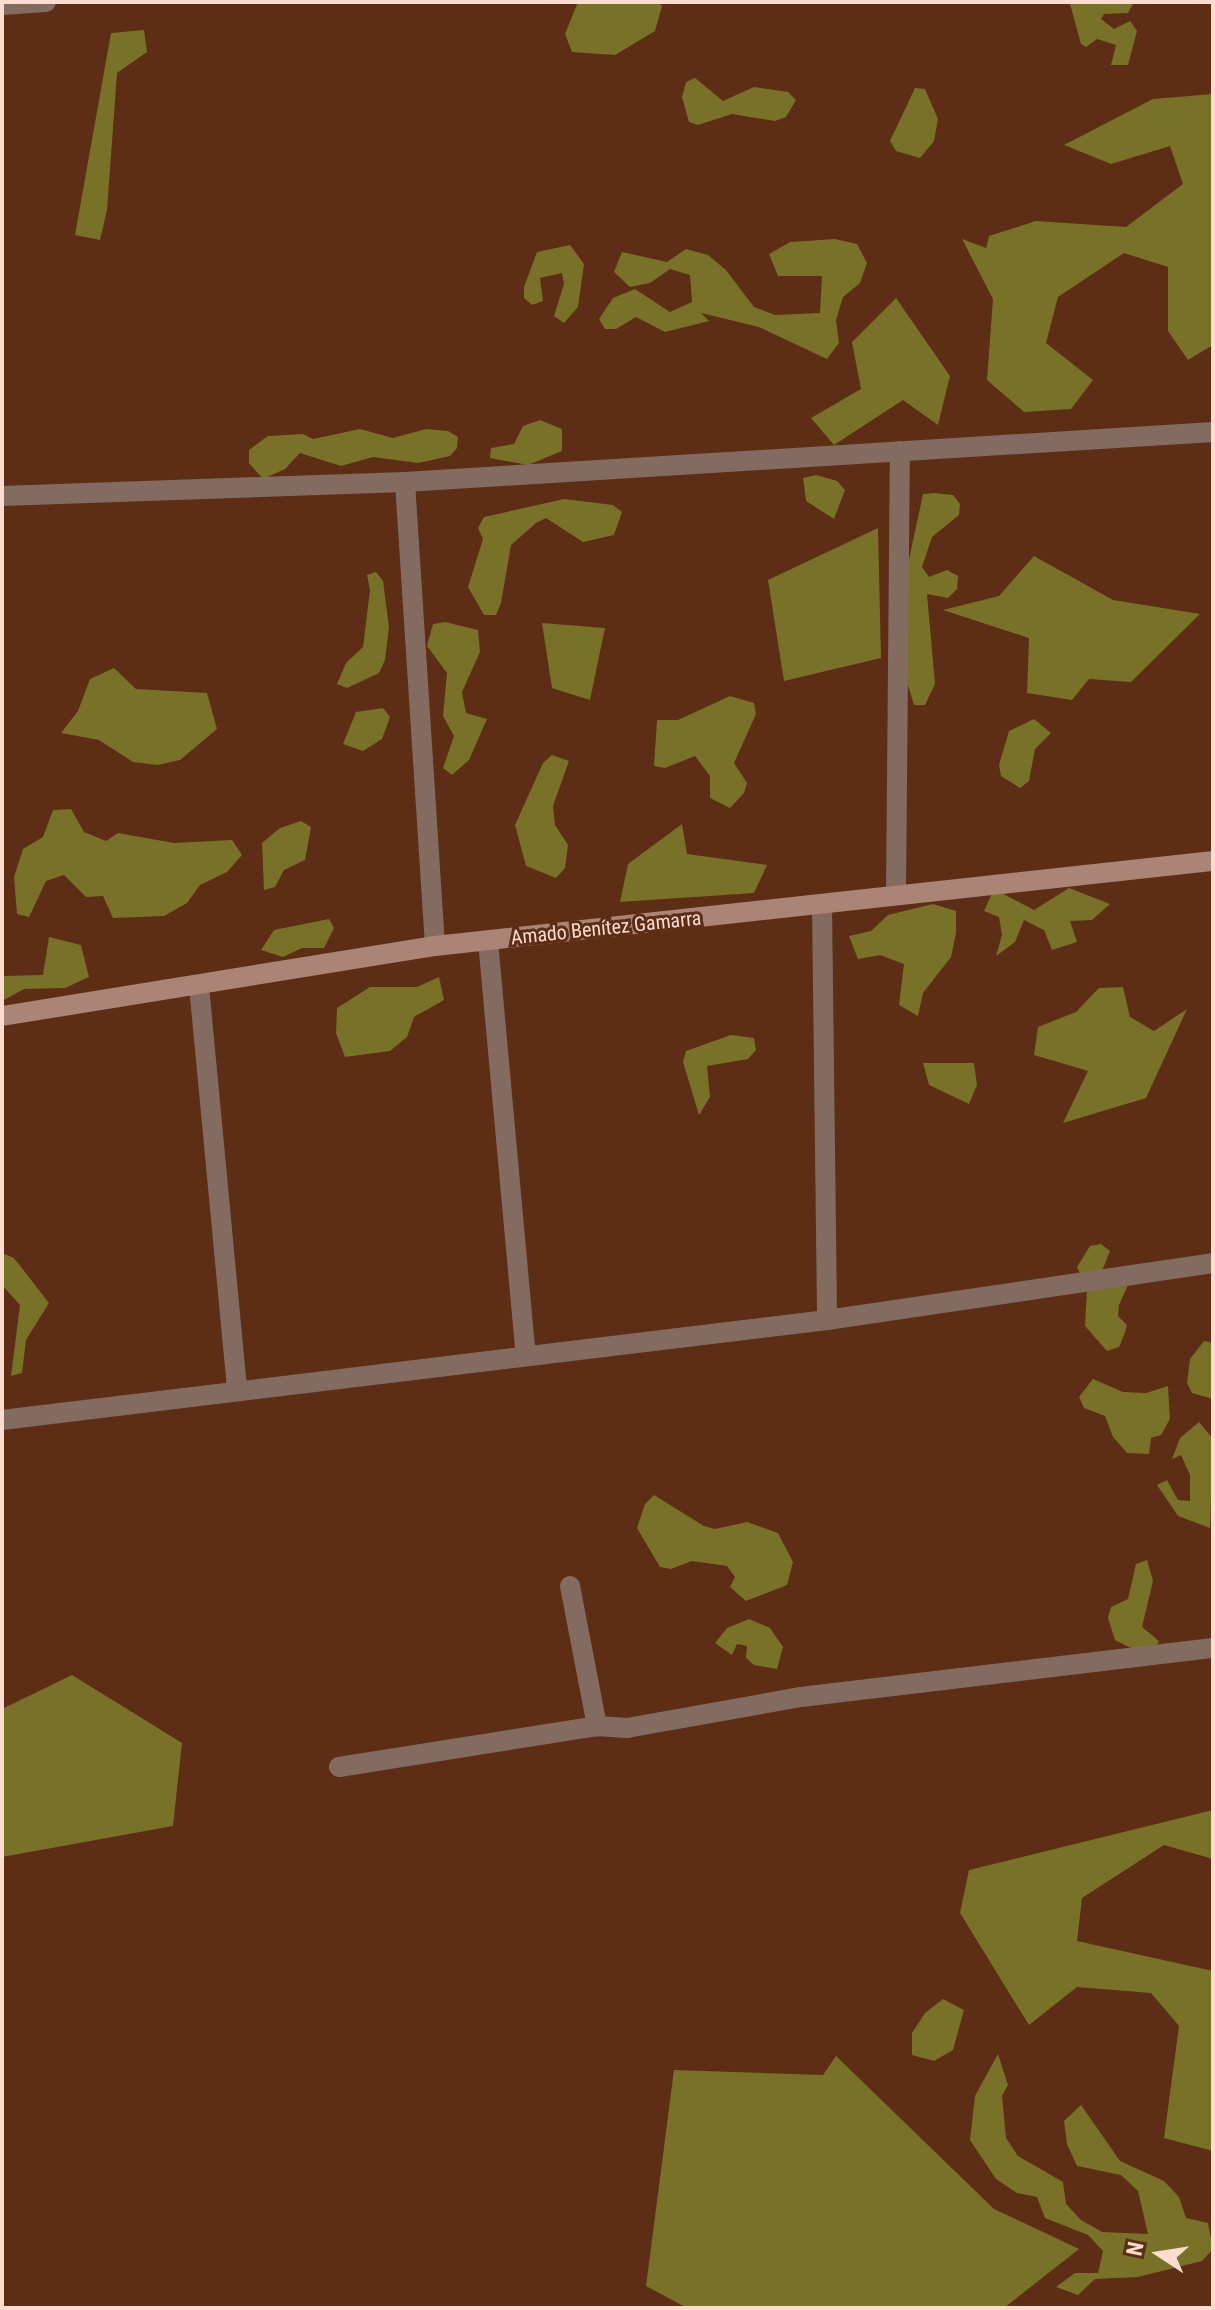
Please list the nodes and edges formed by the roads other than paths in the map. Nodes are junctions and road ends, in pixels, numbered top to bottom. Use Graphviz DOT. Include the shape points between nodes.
graph roads {
  1 [pos="46,2"];
  2 [pos="2,5"];
  3 [pos="1213,432"];
  4 [pos="900,451"];
  5 [pos="405,482"];
  6 [pos="2,496"];
  7 [pos="1213,861"];
  8 [pos="896,895"];
  9 [pos="822,904"];
  10 [pos="488,941"];
  11 [pos="435,946"];
  12 [pos="199,986"];
  13 [pos="2,1016"];
  14 [pos="1213,1263"];
  15 [pos="827,1320"];
  16 [pos="526,1355"];
  17 [pos="237,1391"];
  18 [pos="2,1420"];
  19 [pos="570,1586"];
  20 [pos="1213,1648"];
  21 [pos="597,1726"];
  22 [pos="339,1767"];
  1 -- 2 [label="street"];
  3 -- 4 [label="street"];
  4 -- 5 [label="street"];
  4 -- 8 [label="street"];
  5 -- 6 [label="street"];
  5 -- 11 [label="street"];
  7 -- 8 [label="main road, Amado Benítez Gamarra"];
  8 -- 9 [label="main road, Amado Benítez Gamarra"];
  9 -- 10 [label="main road, Amado Benítez Gamarra"];
  9 -- 15 [label="street"];
  10 -- 11 [label="main road, Amado Benítez Gamarra"];
  10 -- 16 [label="street"];
  11 -- 12 [label="main road, Amado Benítez Gamarra"];
  12 -- 13 [label="main road, Amado Benítez Gamarra"];
  12 -- 17 [label="street"];
  14 -- 15 [label="street"];
  15 -- 16 [label="street"];
  16 -- 17 [label="street"];
  17 -- 18 [label="street"];
  19 -- 21 [label="street"];
  20 -- 21 [label="street" via="801,1697 627,1728"];
  21 -- 22 [label="street"];
}
